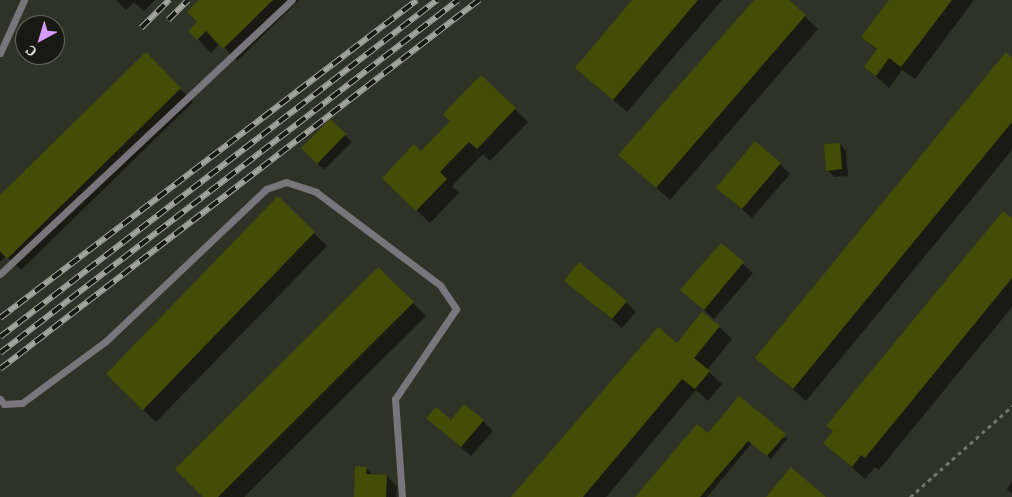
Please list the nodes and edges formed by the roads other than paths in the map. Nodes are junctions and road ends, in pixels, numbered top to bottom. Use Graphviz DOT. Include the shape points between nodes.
graph roads {
  1 [pos="24,0"];
  2 [pos="292,0"];
  3 [pos="0,53"];
  4 [pos="0,274"];
  5 [pos="0,400"];
  6 [pos="402,497"];
  1 -- 3 [label="lane"];
  2 -- 4 [label="lane"];
  5 -- 6 [label="lane" via="4,404 22,402 106,341 266,189 286,182 316,192 440,285 456,309 395,399"];
}
